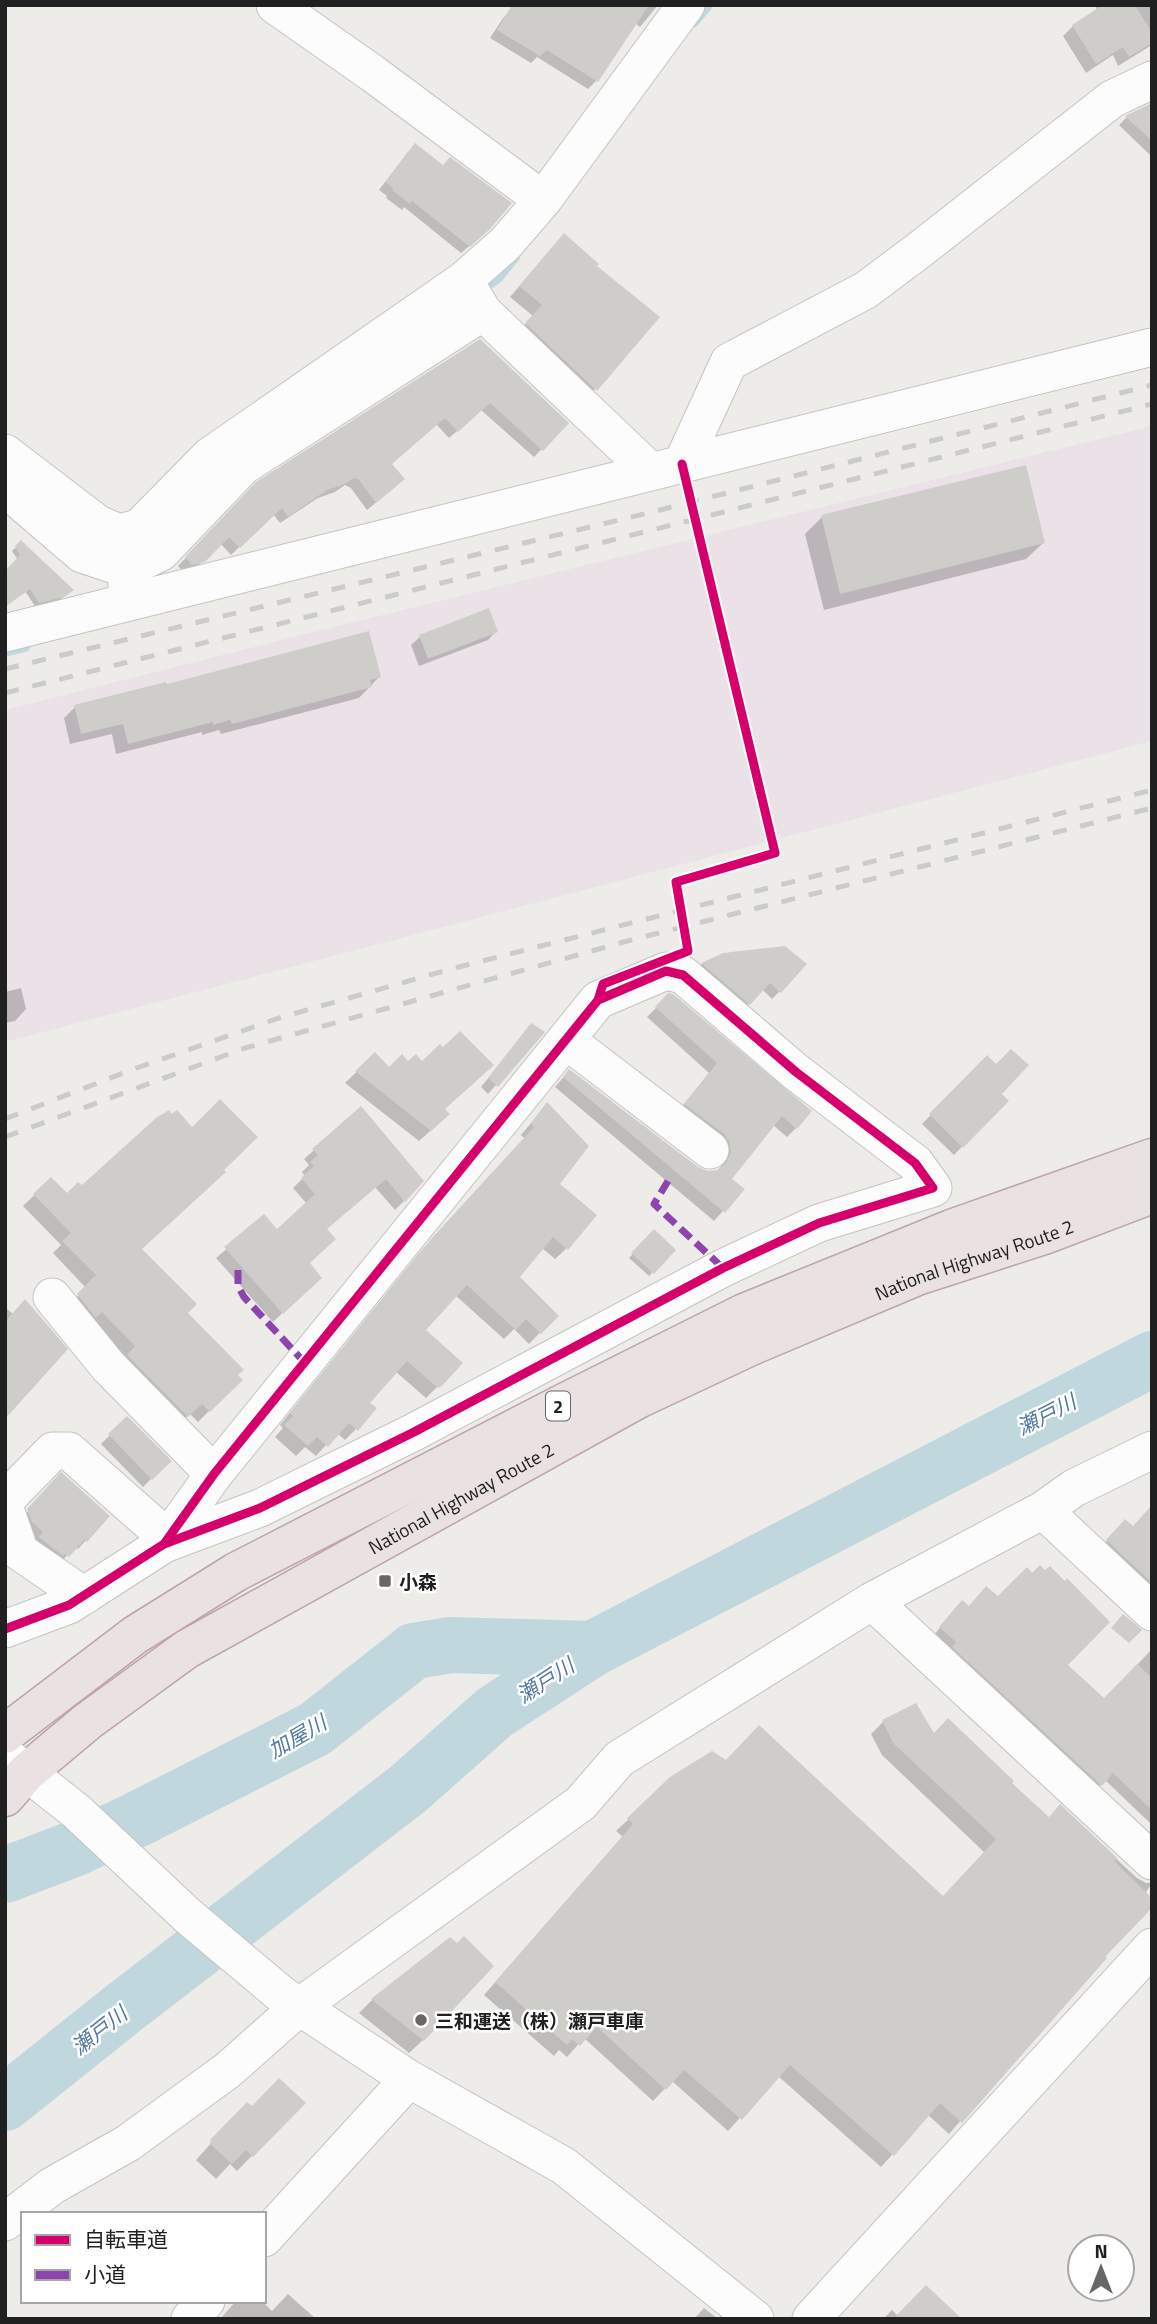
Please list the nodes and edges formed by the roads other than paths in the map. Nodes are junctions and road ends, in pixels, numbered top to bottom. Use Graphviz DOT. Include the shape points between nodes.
graph roads {
  1 [pos="275,5"];
  2 [pos="686,5"];
  3 [pos="1152,80"];
  4 [pos="543,200"];
  5 [pos="473,296"];
  6 [pos="1152,347"];
  7 [pos="5,453"];
  8 [pos="666,467"];
  9 [pos="5,488"];
  10 [pos="127,586"];
  11 [pos="5,633"];
  12 [pos="565,1040"];
  13 [pos="710,1150"];
  14 [pos="1152,1158"];
  15 [pos="933,1188"];
  16 [pos="1152,1194"];
  17 [pos="951,1229"];
  18 [pos="52,1297"];
  19 [pos="1152,1450"];
  20 [pos="214,1474"];
  21 [pos="5,1500"];
  22 [pos="260,1508"];
  23 [pos="5,1509"];
  24 [pos="1043,1510"];
  25 [pos="164,1544"];
  26 [pos="281,1549"];
  27 [pos="84,1595"];
  28 [pos="872,1601"];
  29 [pos="1152,1612"];
  30 [pos="5,1629"];
  31 [pos="5,1734"];
  32 [pos="13,1775"];
  33 [pos="1152,1861"];
  34 [pos="1152,1947"];
  35 [pos="290,2001"];
  36 [pos="409,2080"];
  37 [pos="5,2222"];
  38 [pos="266,2236"];
  39 [pos="204,2303"];
  40 [pos="190,2319"];
  41 [pos="755,2319"];
  42 [pos="811,2319"];
  1 -- 4 [label="street"];
  2 -- 4 [label="street"];
  3 -- 8 [label="street" via="1112,99 866,290 729,362"];
  4 -- 5 [label="street" via="505,244"];
  5 -- 7 [label="street" via="210,456 139,528 119,533 98,524"];
  5 -- 8 [label="street"];
  5 -- 10 [label="street" via="243,466"];
  6 -- 8 [label="street"];
  8 -- 10 [label="street"];
  9 -- 10 [label="street"];
  10 -- 11 [label="street"];
  12 -- 13 [label="street"];
  12 -- 15 [label="street" via="598,1000 666,971 683,975 796,1072 915,1163"];
  12 -- 20 [label="street"];
  14 -- 17 [label="highway, National Highway Route 2 / 2"];
  15 -- 17 [label="street"];
  15 -- 22 [label="street" via="819,1223 723,1268"];
  16 -- 32 [label="highway, National Highway Route 2 / 2" via="917,1276 638,1399 187,1649"];
  17 -- 26 [label="highway, National Highway Route 2 / 2" via="744,1313"];
  18 -- 20 [label="street" via="108,1366"];
  19 -- 24 [label="street" via="1074,1488"];
  20 -- 25 [label="street"];
  21 -- 25 [label="street" via="52,1451 69,1451 154,1526"];
  22 -- 25 [label="street"];
  22 -- 26 [label="street"];
  23 -- 27 [label="street" via="20,1552"];
  24 -- 28 [label="street"];
  24 -- 29 [label="street"];
  25 -- 27 [label="street"];
  26 -- 31 [label="highway, National Highway Route 2 / 2" via="135,1635"];
  27 -- 30 [label="street"];
  28 -- 33 [label="street"];
  28 -- 35 [label="street" via="619,1759 581,1803"];
  32 -- 35 [label="street" via="76,1811 188,1916"];
  34 -- 42 [label="street"];
  35 -- 36 [label="street"];
  35 -- 37 [label="street" via="228,2070 128,2143 52,2186"];
  36 -- 38 [label="street"];
  36 -- 41 [label="street" via="564,2165"];
  39 -- 40 [label="street"];
}
